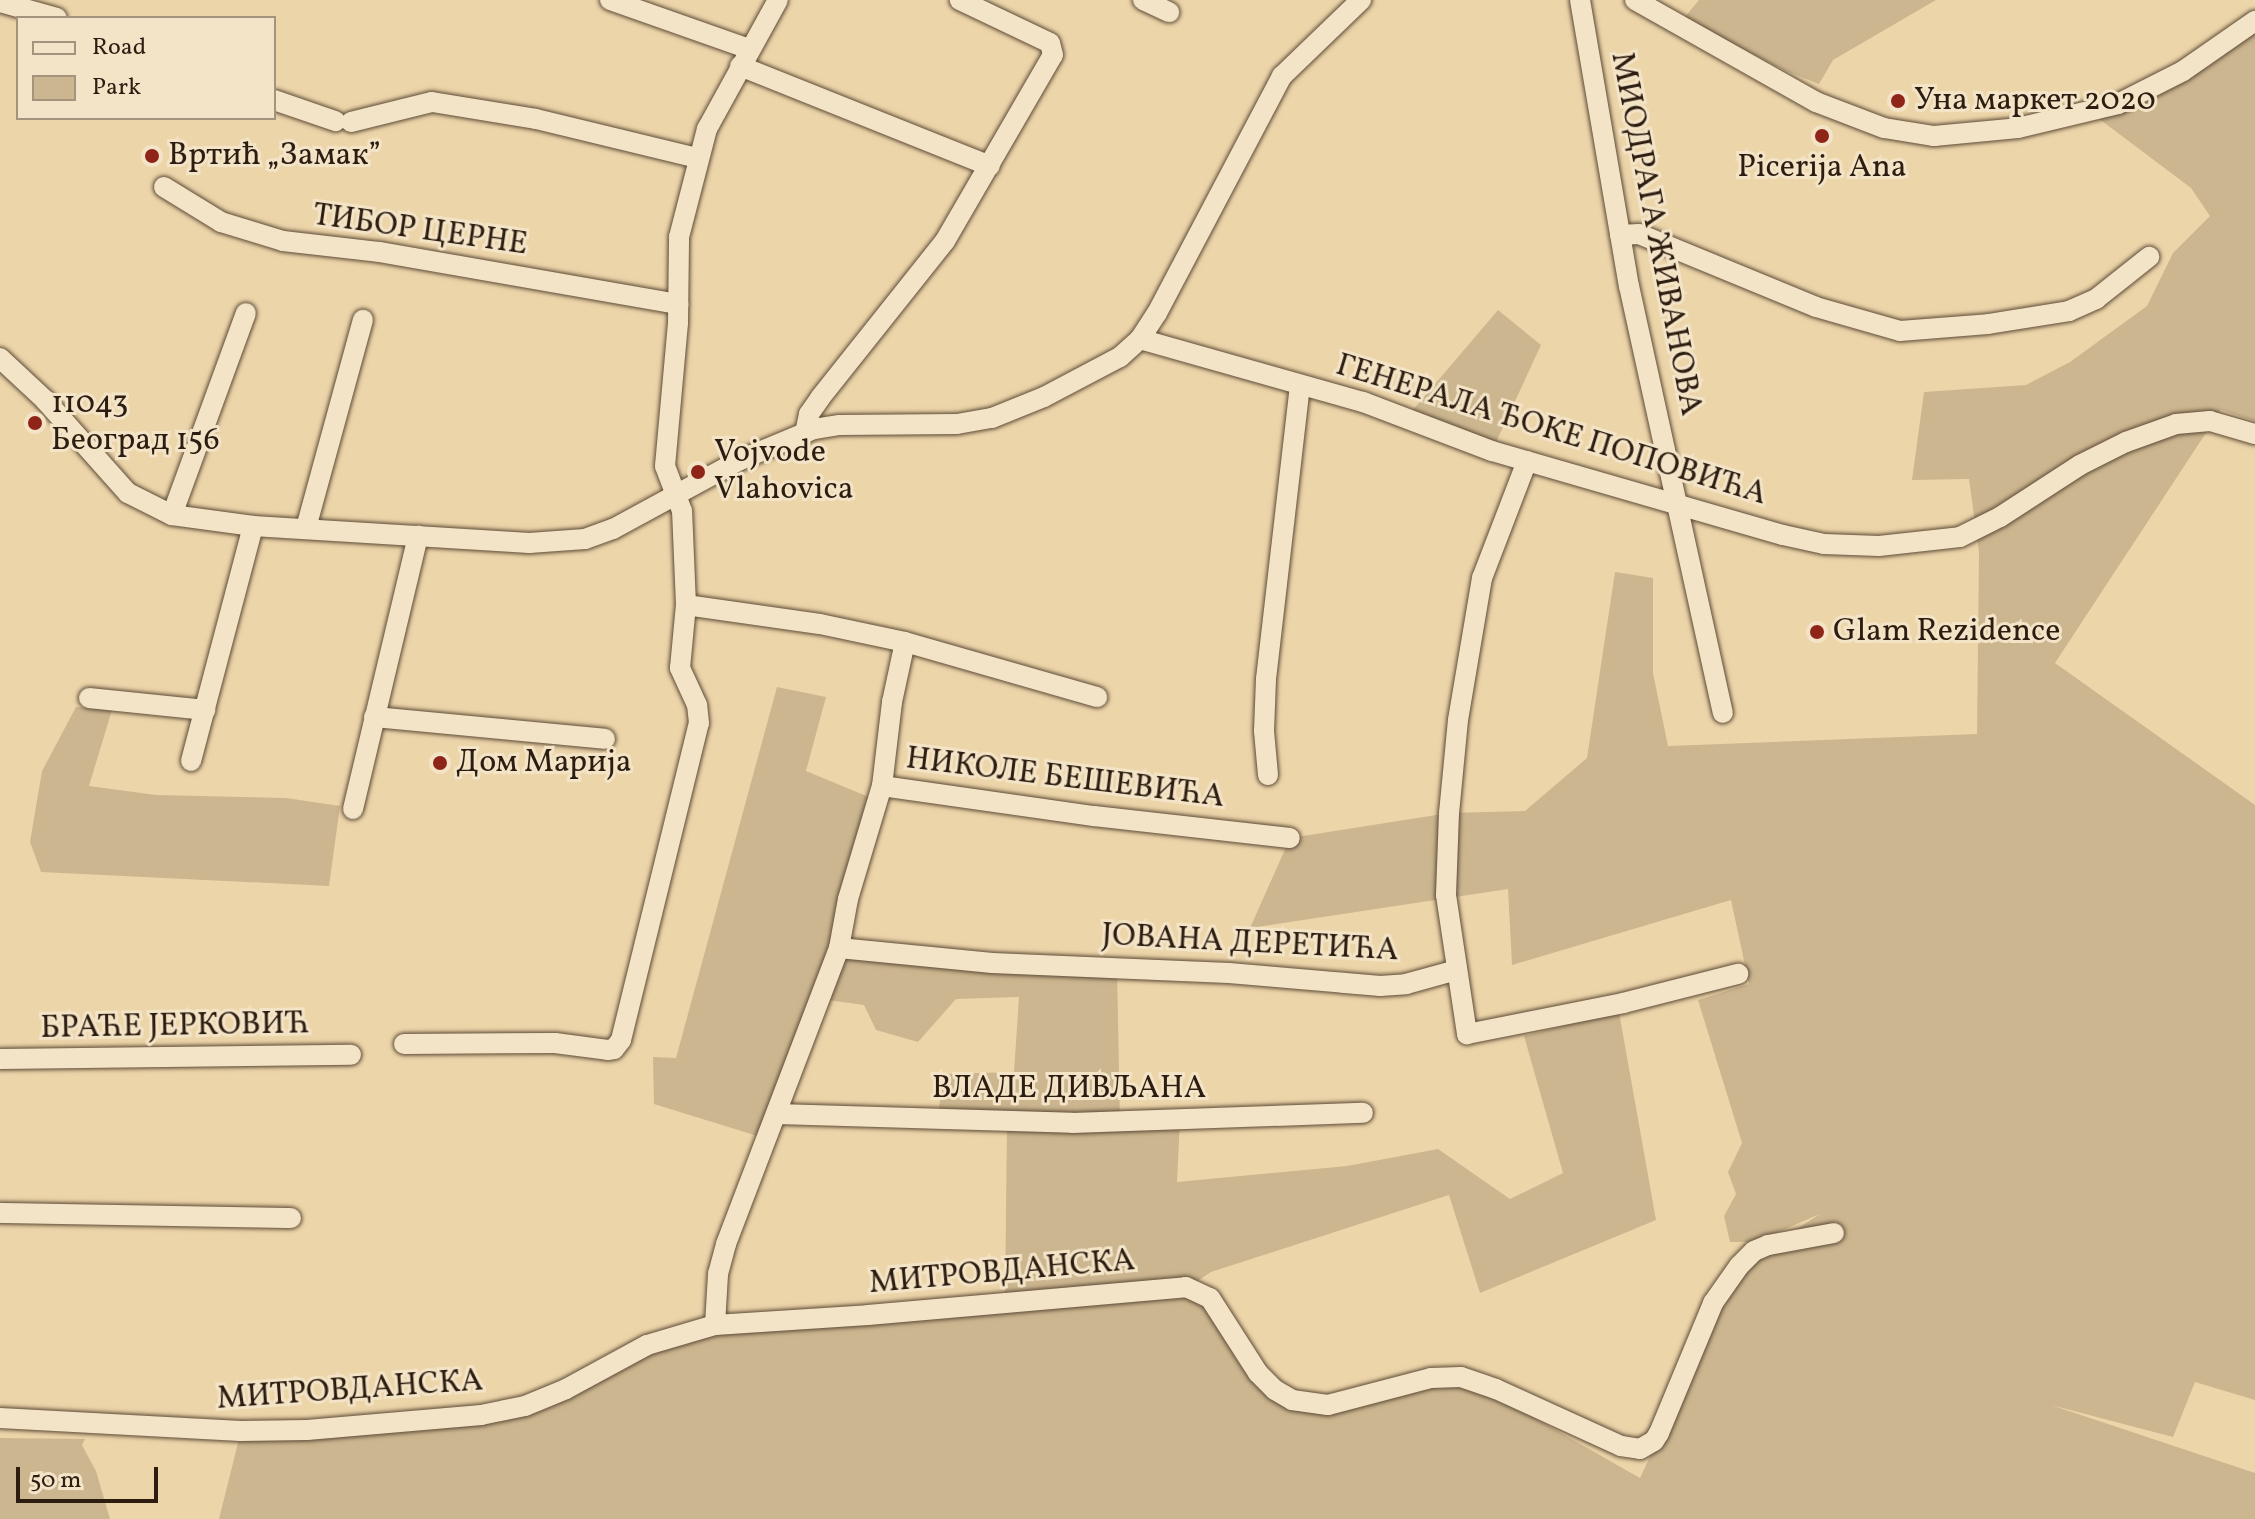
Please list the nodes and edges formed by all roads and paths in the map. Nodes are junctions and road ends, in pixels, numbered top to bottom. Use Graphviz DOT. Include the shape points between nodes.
graph roads {
  1 [pos="610,0"];
  2 [pos="778,0"];
  3 [pos="960,0"];
  4 [pos="1143,0"];
  5 [pos="1361,0"];
  6 [pos="1580,0"];
  7 [pos="1635,0"];
  8 [pos="0,2"];
  9 [pos="1169,12"];
  10 [pos="50,16"];
  11 [pos="2255,21"];
  12 [pos="745,58"];
  13 [pos="276,101"];
  14 [pos="697,158"];
  15 [pos="990,166"];
  16 [pos="164,187"];
  17 [pos="1620,235"];
  18 [pos="2149,257"];
  19 [pos="678,304"];
  20 [pos="246,313"];
  21 [pos="363,320"];
  22 [pos="1140,339"];
  23 [pos="0,358"];
  24 [pos="1300,385"];
  25 [pos="805,433"];
  26 [pos="2255,434"];
  27 [pos="1527,461"];
  28 [pos="676,492"];
  29 [pos="1679,503"];
  30 [pos="172,515"];
  31 [pos="253,526"];
  32 [pos="306,528"];
  33 [pos="418,536"];
  34 [pos="686,605"];
  35 [pos="905,642"];
  36 [pos="1097,697"];
  37 [pos="89,698"];
  38 [pos="205,710"];
  39 [pos="1723,713"];
  40 [pos="374,717"];
  41 [pos="605,739"];
  42 [pos="191,761"];
  43 [pos="1268,775"];
  44 [pos="882,786"];
  45 [pos="353,809"];
  46 [pos="1290,838"];
  47 [pos="839,948"];
  48 [pos="1457,970"];
  49 [pos="1738,974"];
  50 [pos="404,1044"];
  51 [pos="351,1055"];
  52 [pos="0,1059"];
  53 [pos="1363,1113"];
  54 [pos="777,1114"];
  55 [pos="0,1213"];
  56 [pos="291,1218"];
  57 [pos="1834,1233"];
  58 [pos="715,1325"];
  59 [pos="0,1418"];
  1 -- 12 [label="street"];
  2 -- 12 [label="street"];
  3 -- 15 [label="street" via="1054,48"];
  4 -- 9 [label="street"];
  5 -- 22 [label="street" via="1291,64 1268,97"];
  6 -- 17 [label="street, МИОДРАГА ЖИВАНОВА"];
  7 -- 11 [label="street" via="1816,102 1884,128 1934,136 2018,128 2118,104 2183,71"];
  8 -- 10 [label="street"];
  12 -- 14 [label="street"];
  12 -- 15 [label="street"];
  13 -- 14 [label="street" via="343,122 432,102 536,119"];
  14 -- 19 [label="street" via="679,237"];
  15 -- 25 [label="street" via="945,241 820,398"];
  16 -- 19 [label="street, ТИБОР ЦЕРНЕ" via="221,222 283,241 425,259"];
  17 -- 18 [label="street" via="1639,234 1816,307 1900,331 2069,311 2096,299"];
  17 -- 29 [label="street, МИОДРАГА ЖИВАНОВА"];
  19 -- 28 [label="street" via="665,466"];
  20 -- 30 [label="street"];
  21 -- 32 [label="street"];
  22 -- 24 [label="street, ГЕНЕРАЛА ЂОКЕ ПОПОВИЋА"];
  22 -- 25 [label="street" via="1087,375 992,418 840,425"];
  23 -- 30 [label="street" via="128,493"];
  24 -- 27 [label="street, ГЕНЕРАЛА ЂОКЕ ПОПОВИЋА"];
  24 -- 43 [label="street, НИКОЛЕ БЕШЕВИЋА" via="1266,679"];
  25 -- 28 [label="street"];
  26 -- 29 [label="street, ГЕНЕРАЛА ЂОКЕ ПОПОВИЋА" via="2210,421 2160,428 2080,465 1980,529 1935,542 1824,544"];
  27 -- 29 [label="street, ГЕНЕРАЛА ЂОКЕ ПОПОВИЋА"];
  27 -- 48 [label="street" via="1482,578 1458,720 1446,895"];
  28 -- 33 [label="street" via="585,539 529,543"];
  28 -- 34 [label="street" via="682,511"];
  29 -- 39 [label="street, МИОДРАГА ЖИВАНОВА"];
  30 -- 31 [label="street"];
  31 -- 32 [label="street"];
  31 -- 38 [label="street"];
  32 -- 33 [label="street"];
  33 -- 40 [label="street"];
  34 -- 35 [label="street"];
  34 -- 50 [label="street" via="680,668 699,723 618,1046 608,1050 555,1043"];
  35 -- 36 [label="street"];
  35 -- 44 [label="street, НИКОЛЕ БЕШЕВИЋА"];
  37 -- 38 [label="street"];
  38 -- 42 [label="street"];
  40 -- 41 [label="street"];
  40 -- 45 [label="street"];
  44 -- 46 [label="street, НИКОЛЕ БЕШЕВИЋА"];
  44 -- 47 [label="street" via="851,887"];
  47 -- 48 [label="street, ЈОВАНА ДЕРЕТИЋА" via="992,963 1229,973 1380,986"];
  47 -- 54 [label="street"];
  48 -- 49 [label="street" via="1467,1034"];
  51 -- 52 [label="street, БРАЋЕ ЈЕРКОВИЋ"];
  53 -- 54 [label="street, ВЛАДЕ ДИВЉАНА" via="1072,1123"];
  54 -- 58 [label="street" via="726,1244"];
  55 -- 56 [label="street"];
  57 -- 58 [label="street, МИТРОВДАНСКА" via="1768,1245 1739,1266 1713,1303 1659,1433 1640,1449 1621,1446 1461,1377 1431,1378 1328,1405 1292,1400 1266,1383 1219,1309 1194,1288"];
  58 -- 59 [label="street, МИТРОВДАНСКА" via="647,1345 525,1406 481,1415 241,1431"];
}
